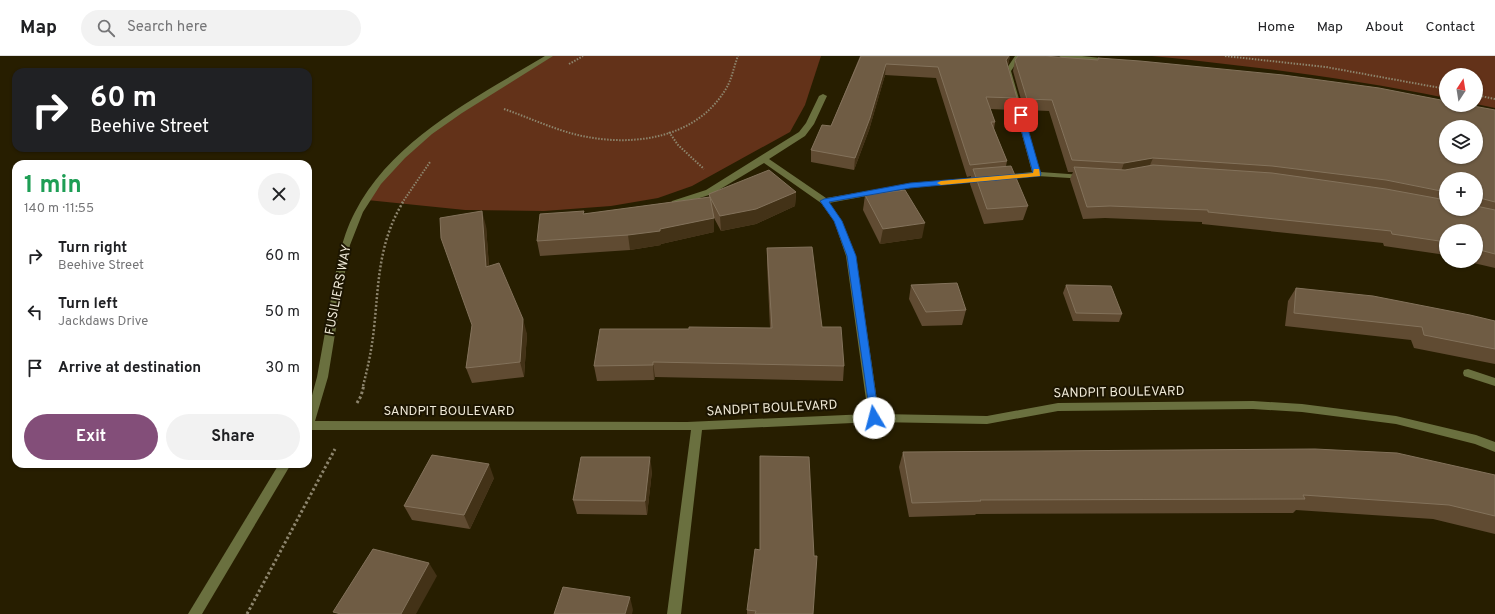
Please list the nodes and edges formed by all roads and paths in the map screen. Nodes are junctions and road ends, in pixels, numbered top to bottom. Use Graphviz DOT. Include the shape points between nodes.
graph roads {
  1 [pos="550,56"];
  2 [pos="583,56"];
  3 [pos="738,56"];
  4 [pos="1018,56"];
  5 [pos="1064,56"];
  6 [pos="1225,56"];
  7 [pos="1119,62"];
  8 [pos="563,68"];
  9 [pos="1439,88"];
  10 [pos="823,96"];
  11 [pos="1483,96"];
  12 [pos="1495,99"];
  13 [pos="504,104"];
  14 [pos="669,132"];
  15 [pos="436,157"];
  16 [pos="764,159"];
  17 [pos="1037,174"];
  18 [pos="1090,177"];
  19 [pos="725,183"];
  20 [pos="824,201"];
  21 [pos="668,204"];
  22 [pos="1468,373"];
  23 [pos="1495,382"];
  24 [pos="312,412"];
  25 [pos="874,418"];
  26 [pos="312,425"];
  27 [pos="346,426"];
  28 [pos="697,426"];
  29 [pos="1495,447"];
  30 [pos="283,468"];
  31 [pos="195,614"];
  32 [pos="247,614"];
  33 [pos="674,614"];
  1 -- 24 [label="street, FUSILIERS WAY" via="459,110 424,136 375,188 346,244 324,372"];
  2 -- 8 [label="path"];
  3 -- 14 [label="path" via="726,88 712,107 692,124"];
  4 -- 17 [label="street" via="1008,71"];
  5 -- 7 [label="street"];
  6 -- 9 [label="path" via="1326,67"];
  10 -- 16 [label="street" via="810,124 802,134"];
  11 -- 12 [label="path"];
  13 -- 14 [label="path" via="500,107 593,138 632,139"];
  14 -- 19 [label="path" via="678,145 702,168"];
  15 -- 27 [label="path" via="412,186 388,232 382,254 374,329 363,389"];
  16 -- 19 [label="street"];
  16 -- 20 [label="street"];
  17 -- 18 [label="street"];
  17 -- 20 [label="street" via="910,186"];
  19 -- 21 [label="street" via="709,192"];
  20 -- 25 [label="street" via="838,221 852,256"];
  22 -- 23 [label="street"];
  25 -- 28 [label="street, SANDPIT BOULEVARD"];
  25 -- 29 [label="street, SANDPIT BOULEVARD" via="986,420 1058,407 1253,405 1302,408 1396,420"];
  26 -- 27 [label="street, SANDPIT BOULEVARD"];
  27 -- 28 [label="street, SANDPIT BOULEVARD"];
  27 -- 32 [label="path"];
  28 -- 33 [label="street"];
  30 -- 31 [label="street"];
}
